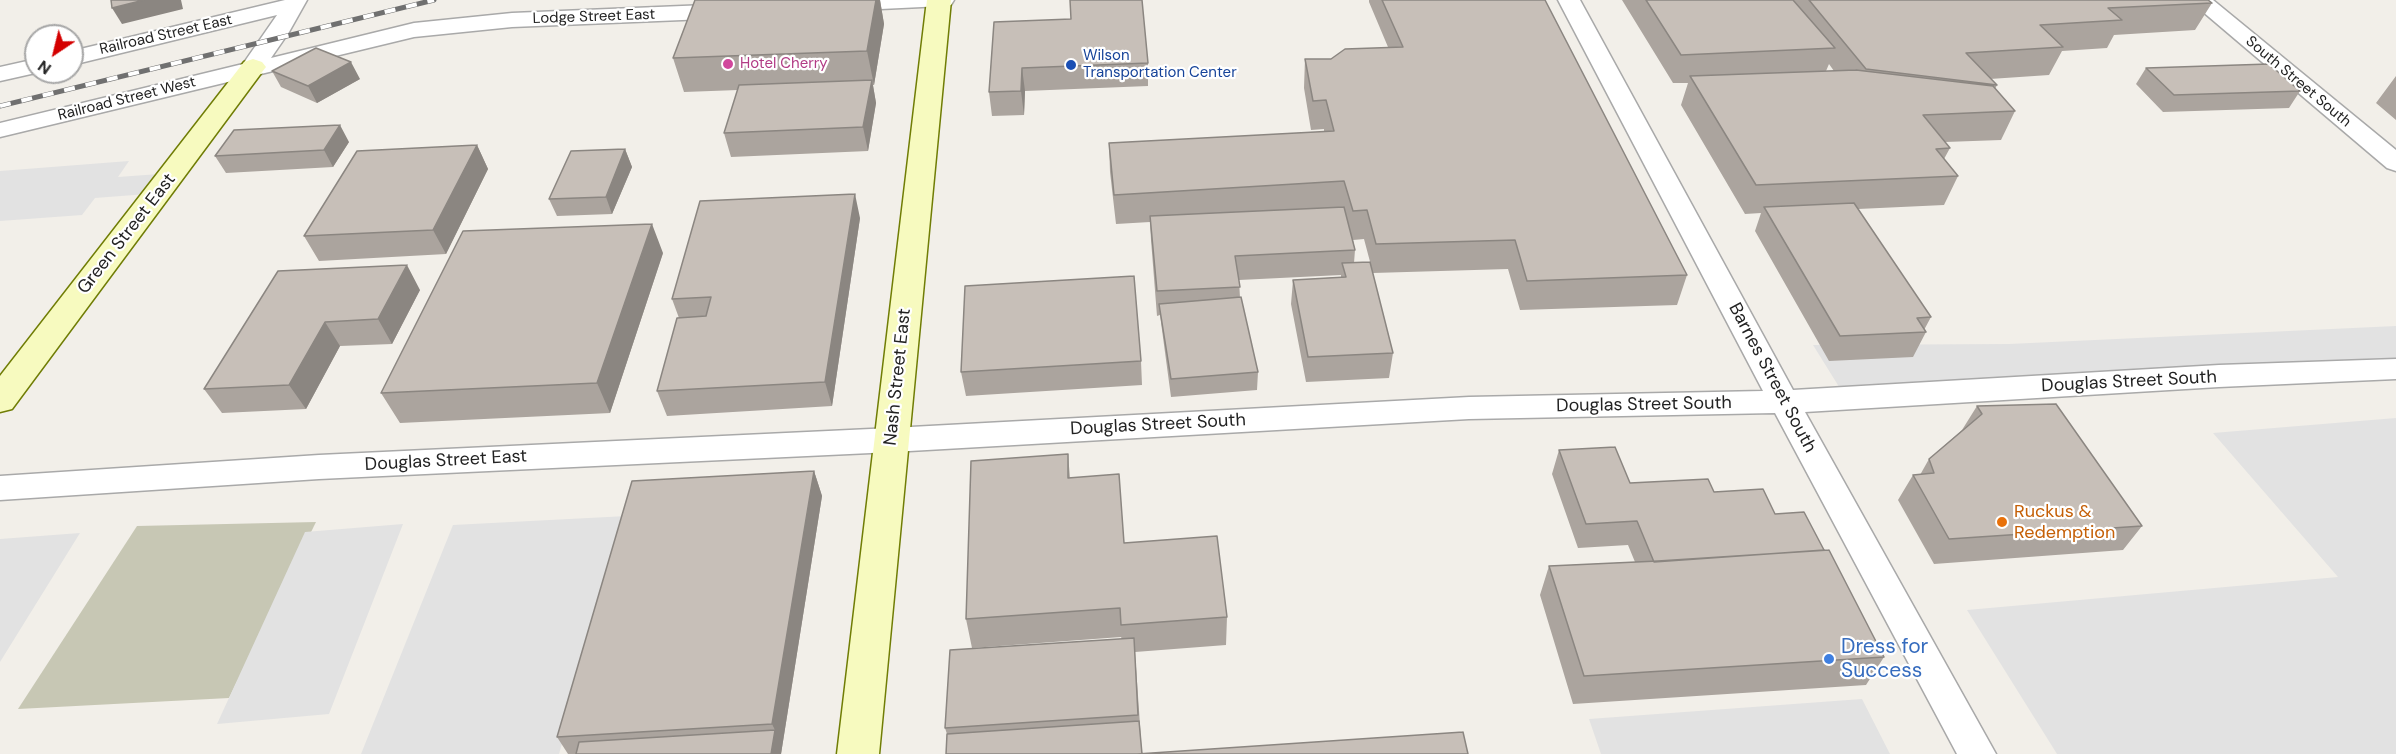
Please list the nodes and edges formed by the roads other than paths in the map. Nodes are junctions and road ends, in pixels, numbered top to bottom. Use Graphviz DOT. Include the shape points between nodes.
graph roads {
  1 [pos="940,0"];
  2 [pos="1569,0"];
  3 [pos="2200,0"];
  4 [pos="296,2"];
  5 [pos="813,6"];
  6 [pos="756,9"];
  7 [pos="84,55"];
  8 [pos="253,67"];
  9 [pos="24,69"];
  10 [pos="0,74"];
  11 [pos="0,130"];
  12 [pos="2396,163"];
  13 [pos="2396,369"];
  14 [pos="0,400"];
  15 [pos="1784,402"];
  16 [pos="892,440"];
  17 [pos="0,488"];
  18 [pos="858,754"];
  19 [pos="1977,754"];
  1 -- 5 [label="street"];
  1 -- 16 [label="main road, Nash Street East"];
  2 -- 15 [label="street, Barnes Street South"];
  3 -- 12 [label="street, South Street South"];
  4 -- 7 [label="street, Railroad Street East"];
  4 -- 8 [label="street"];
  6 -- 8 [label="street, Lodge Street East" via="513,20 414,30"];
  8 -- 11 [label="street, Railroad Street West"];
  8 -- 14 [label="main road, Green Street East"];
  9 -- 10 [label="street"];
  13 -- 15 [label="street, Douglas Street South"];
  15 -- 16 [label="street, Douglas Street South" via="1469,408"];
  15 -- 19 [label="street, Barnes Street South"];
  16 -- 17 [label="street, Douglas Street East" via="319,467"];
  16 -- 18 [label="main road, Nash Street East"];
}
